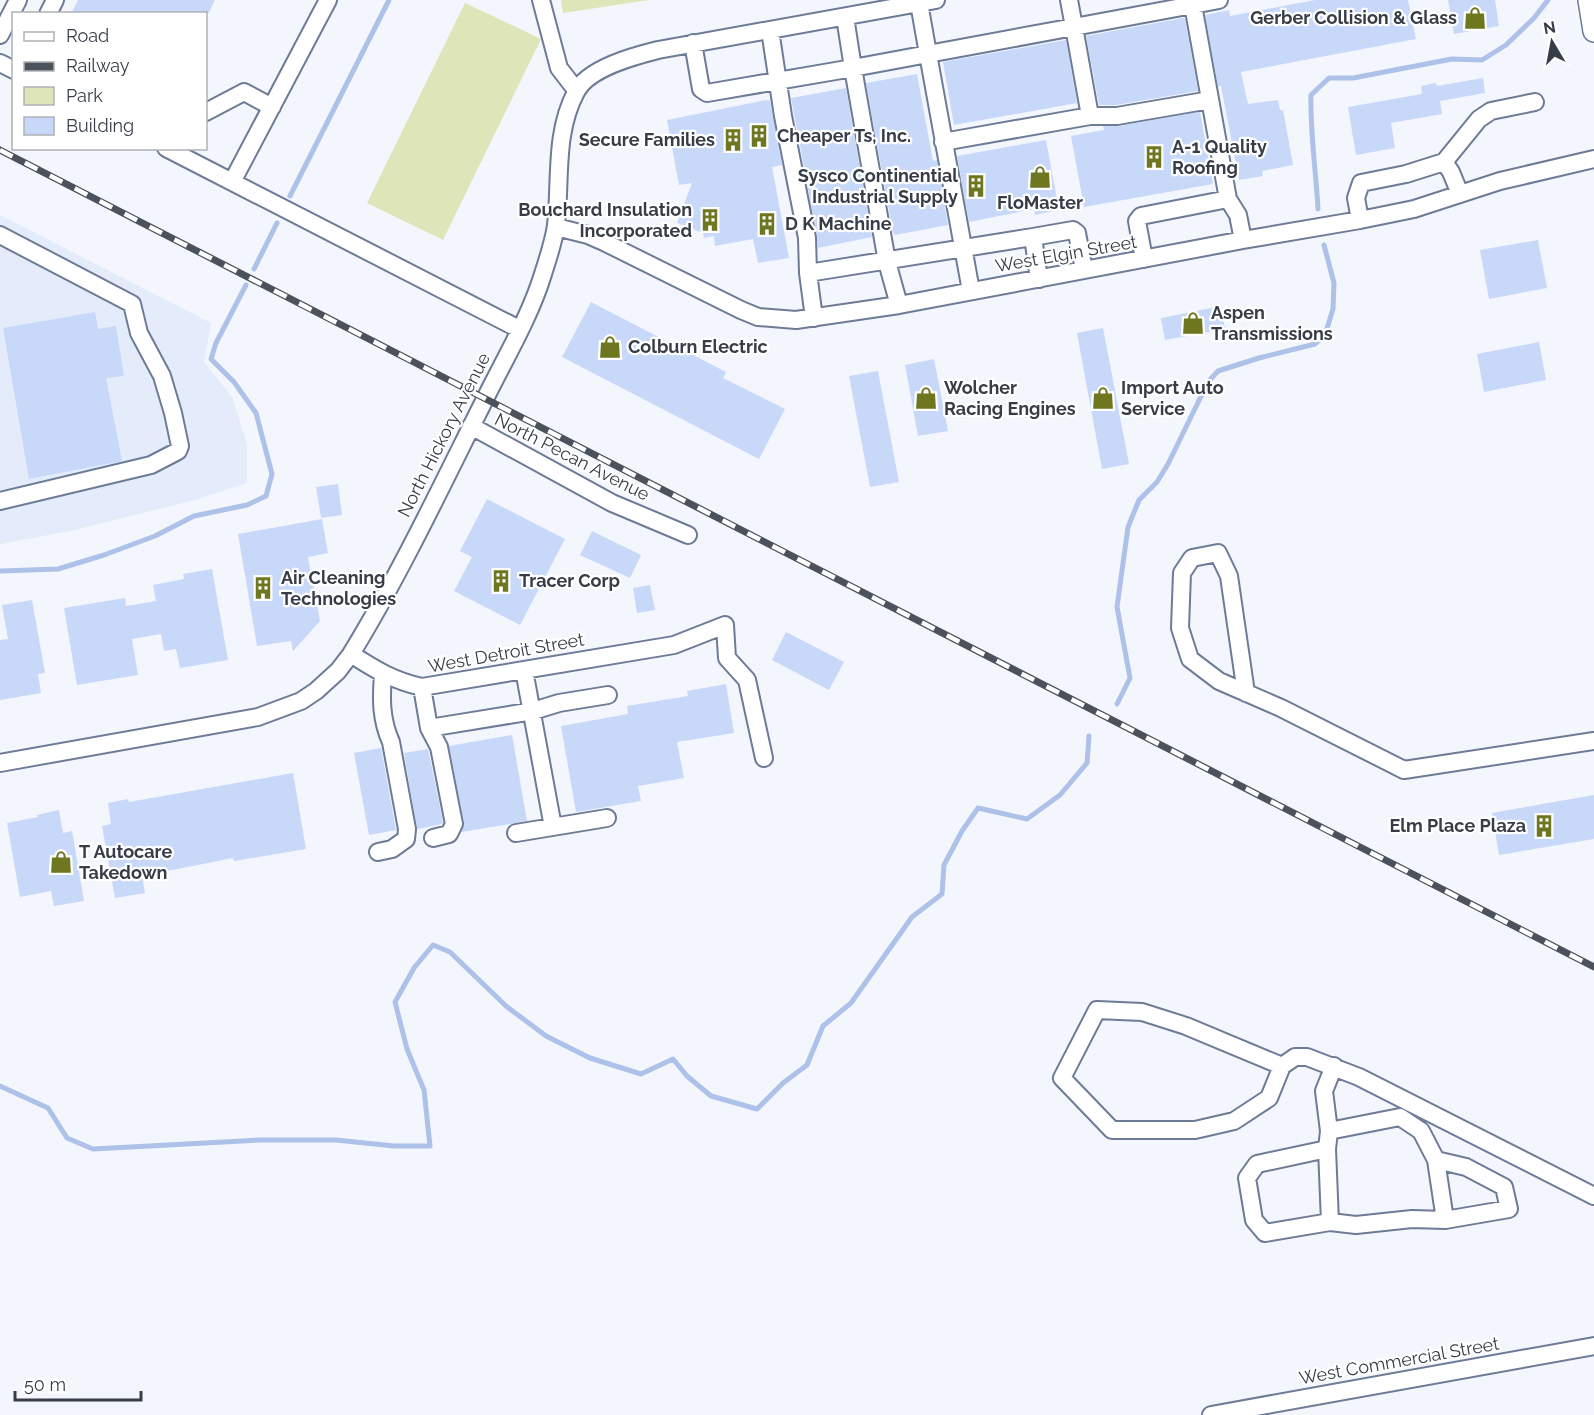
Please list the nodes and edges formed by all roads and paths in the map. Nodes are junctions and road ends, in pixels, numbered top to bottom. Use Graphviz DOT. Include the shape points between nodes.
graph roads {
  1 [pos="18,0"];
  2 [pos="328,0"];
  3 [pos="541,0"];
  4 [pos="936,0"];
  5 [pos="1069,0"];
  6 [pos="1219,0"];
  7 [pos="1192,2"];
  8 [pos="919,3"];
  9 [pos="845,17"];
  10 [pos="2,26"];
  11 [pos="1074,27"];
  12 [pos="770,30"];
  13 [pos="693,43"];
  14 [pos="928,54"];
  15 [pos="853,68"];
  16 [pos="779,81"];
  17 [pos="576,90"];
  18 [pos="1210,100"];
  19 [pos="1535,102"];
  20 [pos="272,107"];
  21 [pos="207,111"];
  22 [pos="1090,116"];
  23 [pos="943,142"];
  24 [pos="170,150"];
  25 [pos="1594,159"];
  26 [pos="1444,162"];
  27 [pos="232,182"];
  28 [pos="1460,194"];
  29 [pos="1228,200"];
  30 [pos="1360,220"];
  31 [pos="556,227"];
  32 [pos="0,235"];
  33 [pos="1033,237"];
  34 [pos="1243,240"];
  35 [pos="963,249"];
  36 [pos="1144,259"];
  37 [pos="887,262"];
  38 [pos="1084,270"];
  39 [pos="808,273"];
  40 [pos="1039,279"];
  41 [pos="971,291"];
  42 [pos="899,305"];
  43 [pos="814,318"];
  44 [pos="519,329"];
  45 [pos="471,426"];
  46 [pos="0,501"];
  47 [pos="688,535"];
  48 [pos="351,654"];
  49 [pos="524,670"];
  50 [pos="383,675"];
  51 [pos="422,687"];
  52 [pos="1246,693"];
  53 [pos="608,695"];
  54 [pos="533,711"];
  55 [pos="429,728"];
  56 [pos="1594,741"];
  57 [pos="764,758"];
  58 [pos="0,763"];
  59 [pos="607,818"];
  60 [pos="553,827"];
  61 [pos="516,833"];
  62 [pos="432,838"];
  63 [pos="378,852"];
  64 [pos="1282,1066"];
  65 [pos="1334,1066"];
  66 [pos="1329,1131"];
  67 [pos="1327,1149"];
  68 [pos="1436,1160"];
  69 [pos="1594,1196"];
  70 [pos="1445,1220"];
  71 [pos="1330,1222"];
  72 [pos="1594,1346"];
  73 [pos="1211,1415"];
  1 -- 10 [label="street"];
  2 -- 20 [label="street"];
  3 -- 17 [label="street" via="559,68"];
  4 -- 8 [label="street"];
  5 -- 11 [label="street"];
  6 -- 7 [label="street"];
  7 -- 11 [label="street"];
  7 -- 18 [label="street"];
  8 -- 9 [label="street"];
  8 -- 14 [label="street"];
  9 -- 12 [label="street"];
  9 -- 15 [label="street"];
  11 -- 14 [label="street"];
  11 -- 22 [label="street"];
  12 -- 13 [label="street"];
  12 -- 16 [label="street"];
  13 -- 16 [label="street" via="701,89 706,93"];
  13 -- 17 [label="street" via="628,57 599,70"];
  14 -- 15 [label="street"];
  14 -- 23 [label="street"];
  15 -- 16 [label="street"];
  15 -- 37 [label="street"];
  16 -- 39 [label="street" via="807,238"];
  17 -- 31 [label="street, North Hickory Avenue" via="564,122"];
  18 -- 22 [label="street" via="1118,116"];
  18 -- 29 [label="street"];
  19 -- 26 [label="street" via="1491,111 1479,119"];
  20 -- 21 [label="street" via="244,92"];
  20 -- 27 [label="street"];
  22 -- 23 [label="street"];
  23 -- 35 [label="street"];
  24 -- 27 [label="street"];
  25 -- 28 [label="street, West Elgin Street"];
  26 -- 28 [label="street"];
  26 -- 30 [label="street" via="1361,183 1356,198"];
  27 -- 44 [label="street"];
  28 -- 30 [label="street, West Elgin Street"];
  29 -- 34 [label="street" via="1238,214"];
  29 -- 36 [label="street" via="1141,216 1137,221"];
  30 -- 34 [label="street, West Elgin Street"];
  31 -- 43 [label="street, West Elgin Street" via="604,242 758,317"];
  31 -- 44 [label="street, North Hickory Avenue" via="542,276"];
  32 -- 46 [label="street" via="132,304 139,333 165,386 180,446 178,451 151,465"];
  33 -- 35 [label="street"];
  33 -- 38 [label="street" via="1073,230 1077,233"];
  33 -- 40 [label="street"];
  34 -- 36 [label="street, West Elgin Street"];
  35 -- 37 [label="street"];
  35 -- 41 [label="street"];
  36 -- 38 [label="street, West Elgin Street"];
  37 -- 39 [label="street"];
  37 -- 42 [label="street"];
  38 -- 40 [label="street, West Elgin Street"];
  39 -- 43 [label="street"];
  40 -- 41 [label="street, West Elgin Street"];
  41 -- 42 [label="street, West Elgin Street"];
  42 -- 43 [label="street, West Elgin Street"];
  44 -- 45 [label="street, North Hickory Avenue"];
  45 -- 47 [label="street, North Pecan Avenue" via="612,503"];
  45 -- 48 [label="street, North Hickory Avenue"];
  48 -- 50 [label="street, West Detroit Street"];
  48 -- 58 [label="street" via="316,691 258,717"];
  49 -- 51 [label="street, West Detroit Street"];
  49 -- 54 [label="street"];
  49 -- 57 [label="street, West Detroit Street" via="674,645 725,625 727,658 747,680"];
  50 -- 51 [label="street, West Detroit Street"];
  50 -- 63 [label="street" via="385,730 391,742 407,829 406,839 392,849"];
  51 -- 55 [label="street"];
  52 -- 52 [label="street" via="1219,681 1190,659 1180,628 1182,573 1192,558 1218,553 1229,576"];
  52 -- 56 [label="street" via="1404,770"];
  53 -- 54 [label="street"];
  54 -- 55 [label="street"];
  54 -- 60 [label="street"];
  55 -- 62 [label="street" via="439,747 454,824 449,834"];
  59 -- 60 [label="street"];
  60 -- 61 [label="street"];
  64 -- 64 [label="street" via="1142,1012 1097,1010 1062,1078 1112,1130 1196,1130 1234,1121 1269,1098"];
  64 -- 65 [label="street" via="1295,1057 1307,1057"];
  65 -- 66 [label="street" via="1324,1091"];
  65 -- 69 [label="street"];
  66 -- 67 [label="street"];
  66 -- 68 [label="street" via="1400,1117 1421,1131"];
  67 -- 71 [label="street"];
  67 -- 71 [label="street" via="1257,1164 1247,1178 1254,1220 1265,1233"];
  68 -- 70 [label="street"];
  68 -- 70 [label="street" via="1466,1167 1504,1187 1509,1209"];
  70 -- 71 [label="street" via="1356,1225"];
  72 -- 73 [label="street, West Commercial Street"];
}
